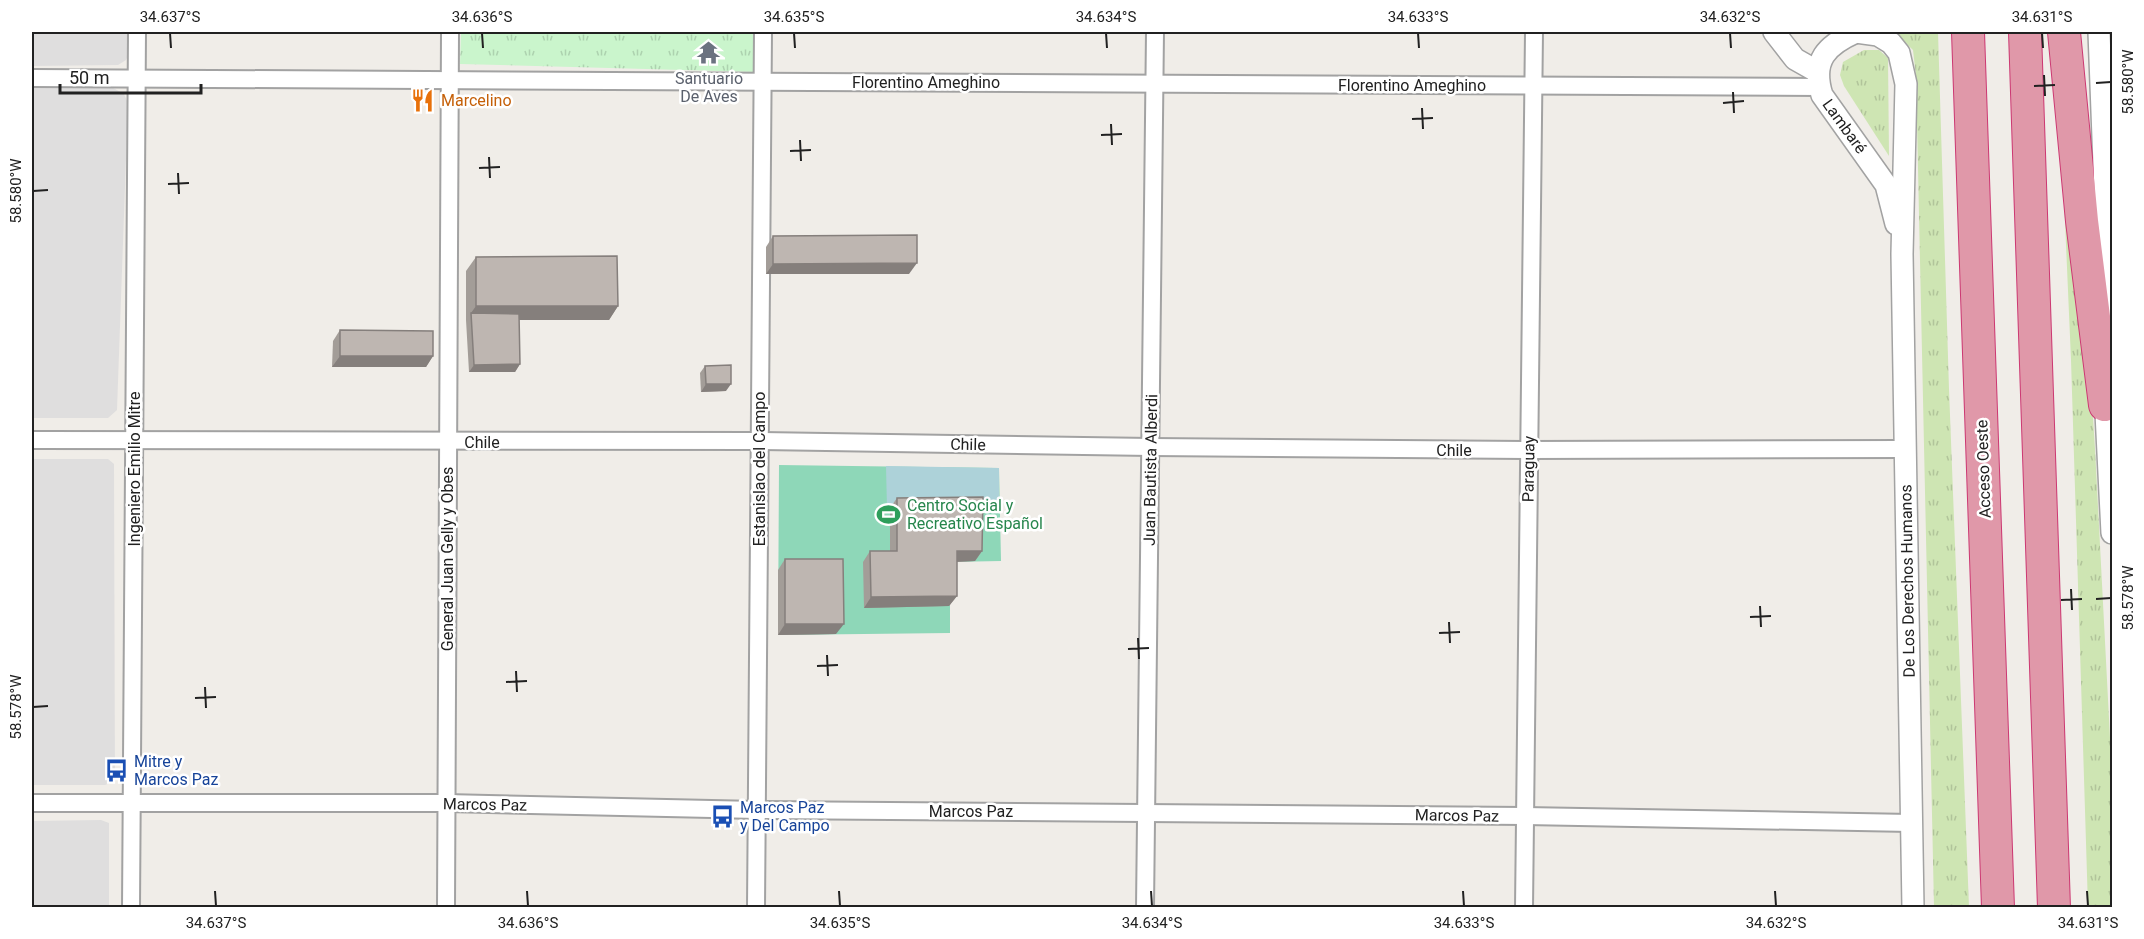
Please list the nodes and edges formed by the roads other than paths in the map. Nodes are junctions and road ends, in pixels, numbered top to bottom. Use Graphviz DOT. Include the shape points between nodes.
graph roads {
  1 [pos="137,32"];
  2 [pos="450,32"];
  3 [pos="763,32"];
  4 [pos="1155,32"];
  5 [pos="1533,32"];
  6 [pos="1774,32"];
  7 [pos="1856,32"];
  8 [pos="1968,32"];
  9 [pos="2025,32"];
  10 [pos="2064,32"];
  11 [pos="2099,32"];
  12 [pos="32,78"];
  13 [pos="137,78"];
  14 [pos="450,79"];
  15 [pos="1819,79"];
  16 [pos="762,81"];
  17 [pos="1155,83"];
  18 [pos="1533,86"];
  19 [pos="1875,168"];
  20 [pos="2109,215"];
  21 [pos="1902,254"];
  22 [pos="2105,405"];
  23 [pos="32,440"];
  24 [pos="134,440"];
  25 [pos="760,441"];
  26 [pos="447,442"];
  27 [pos="1151,447"];
  28 [pos="1905,449"];
  29 [pos="1528,450"];
  30 [pos="2110,464"];
  31 [pos="2112,533"];
  32 [pos="132,802"];
  33 [pos="32,803"];
  34 [pos="446,803"];
  35 [pos="757,810"];
  36 [pos="1146,812"];
  37 [pos="1524,816"];
  38 [pos="1911,823"];
  39 [pos="131,908"];
  40 [pos="446,908"];
  41 [pos="756,908"];
  42 [pos="1145,908"];
  43 [pos="1524,908"];
  44 [pos="1913,908"];
  45 [pos="1998,908"];
  46 [pos="2054,908"];
  1 -- 13 [label="street, Ingeniero Emilio Mitre"];
  2 -- 14 [label="street, General Juan Gelly y Obes"];
  3 -- 16 [label="street, Estanislao del Campo"];
  4 -- 17 [label="street, Juan Bautista Alberdi"];
  5 -- 18 [label="street, Paraguay"];
  6 -- 15 [label="street, Lambaré" via="1795,59"];
  7 -- 15 [label="street, De Los Derechos Humanos" via="1843,37 1821,59"];
  7 -- 21 [label="street, De Los Derechos Humanos" via="1878,35 1891,43 1904,69"];
  8 -- 45 [label="highway, Acceso Oeste"];
  9 -- 46 [label="highway"];
  10 -- 22 [label="highway"];
  11 -- 20 [label="street"];
  12 -- 13 [label="street, Florentino Ameghino"];
  13 -- 14 [label="street, Florentino Ameghino"];
  13 -- 24 [label="street, Ingeniero Emilio Mitre"];
  14 -- 16 [label="street, Florentino Ameghino"];
  14 -- 26 [label="street, General Juan Gelly y Obes"];
  15 -- 18 [label="street, Florentino Ameghino"];
  15 -- 19 [label="street, Lambaré" via="1822,95"];
  16 -- 17 [label="street, Florentino Ameghino"];
  16 -- 25 [label="street, Estanislao del Campo"];
  17 -- 18 [label="street, Florentino Ameghino"];
  17 -- 27 [label="street, Juan Bautista Alberdi"];
  18 -- 29 [label="street, Paraguay"];
  19 -- 21 [label="street, De Los Derechos Humanos" via="1886,185"];
  20 -- 22 [label="street"];
  21 -- 28 [label="street, De Los Derechos Humanos"];
  22 -- 30 [label="street"];
  23 -- 24 [label="street, Chile"];
  24 -- 26 [label="street, Chile"];
  24 -- 32 [label="street, Ingeniero Emilio Mitre"];
  25 -- 26 [label="street, Chile"];
  25 -- 27 [label="street, Chile"];
  25 -- 35 [label="street, Estanislao del Campo"];
  26 -- 34 [label="street, General Juan Gelly y Obes"];
  27 -- 29 [label="street, Chile"];
  27 -- 36 [label="street, Juan Bautista Alberdi"];
  28 -- 29 [label="street, Chile"];
  28 -- 38 [label="street, De Los Derechos Humanos"];
  29 -- 37 [label="street, Paraguay"];
  30 -- 31 [label="street"];
  32 -- 33 [label="street, Marcos Paz"];
  32 -- 34 [label="street, Marcos Paz"];
  32 -- 39 [label="street, Ingeniero Emilio Mitre"];
  34 -- 35 [label="street, Marcos Paz"];
  34 -- 40 [label="street, General Juan Gelly y Obes"];
  35 -- 36 [label="street, Marcos Paz"];
  35 -- 41 [label="street, Estanislao del Campo"];
  36 -- 37 [label="street, Marcos Paz"];
  36 -- 42 [label="street, Juan Bautista Alberdi"];
  37 -- 38 [label="street, Marcos Paz"];
  37 -- 43 [label="street, Paraguay"];
  38 -- 44 [label="street, De Los Derechos Humanos"];
}
